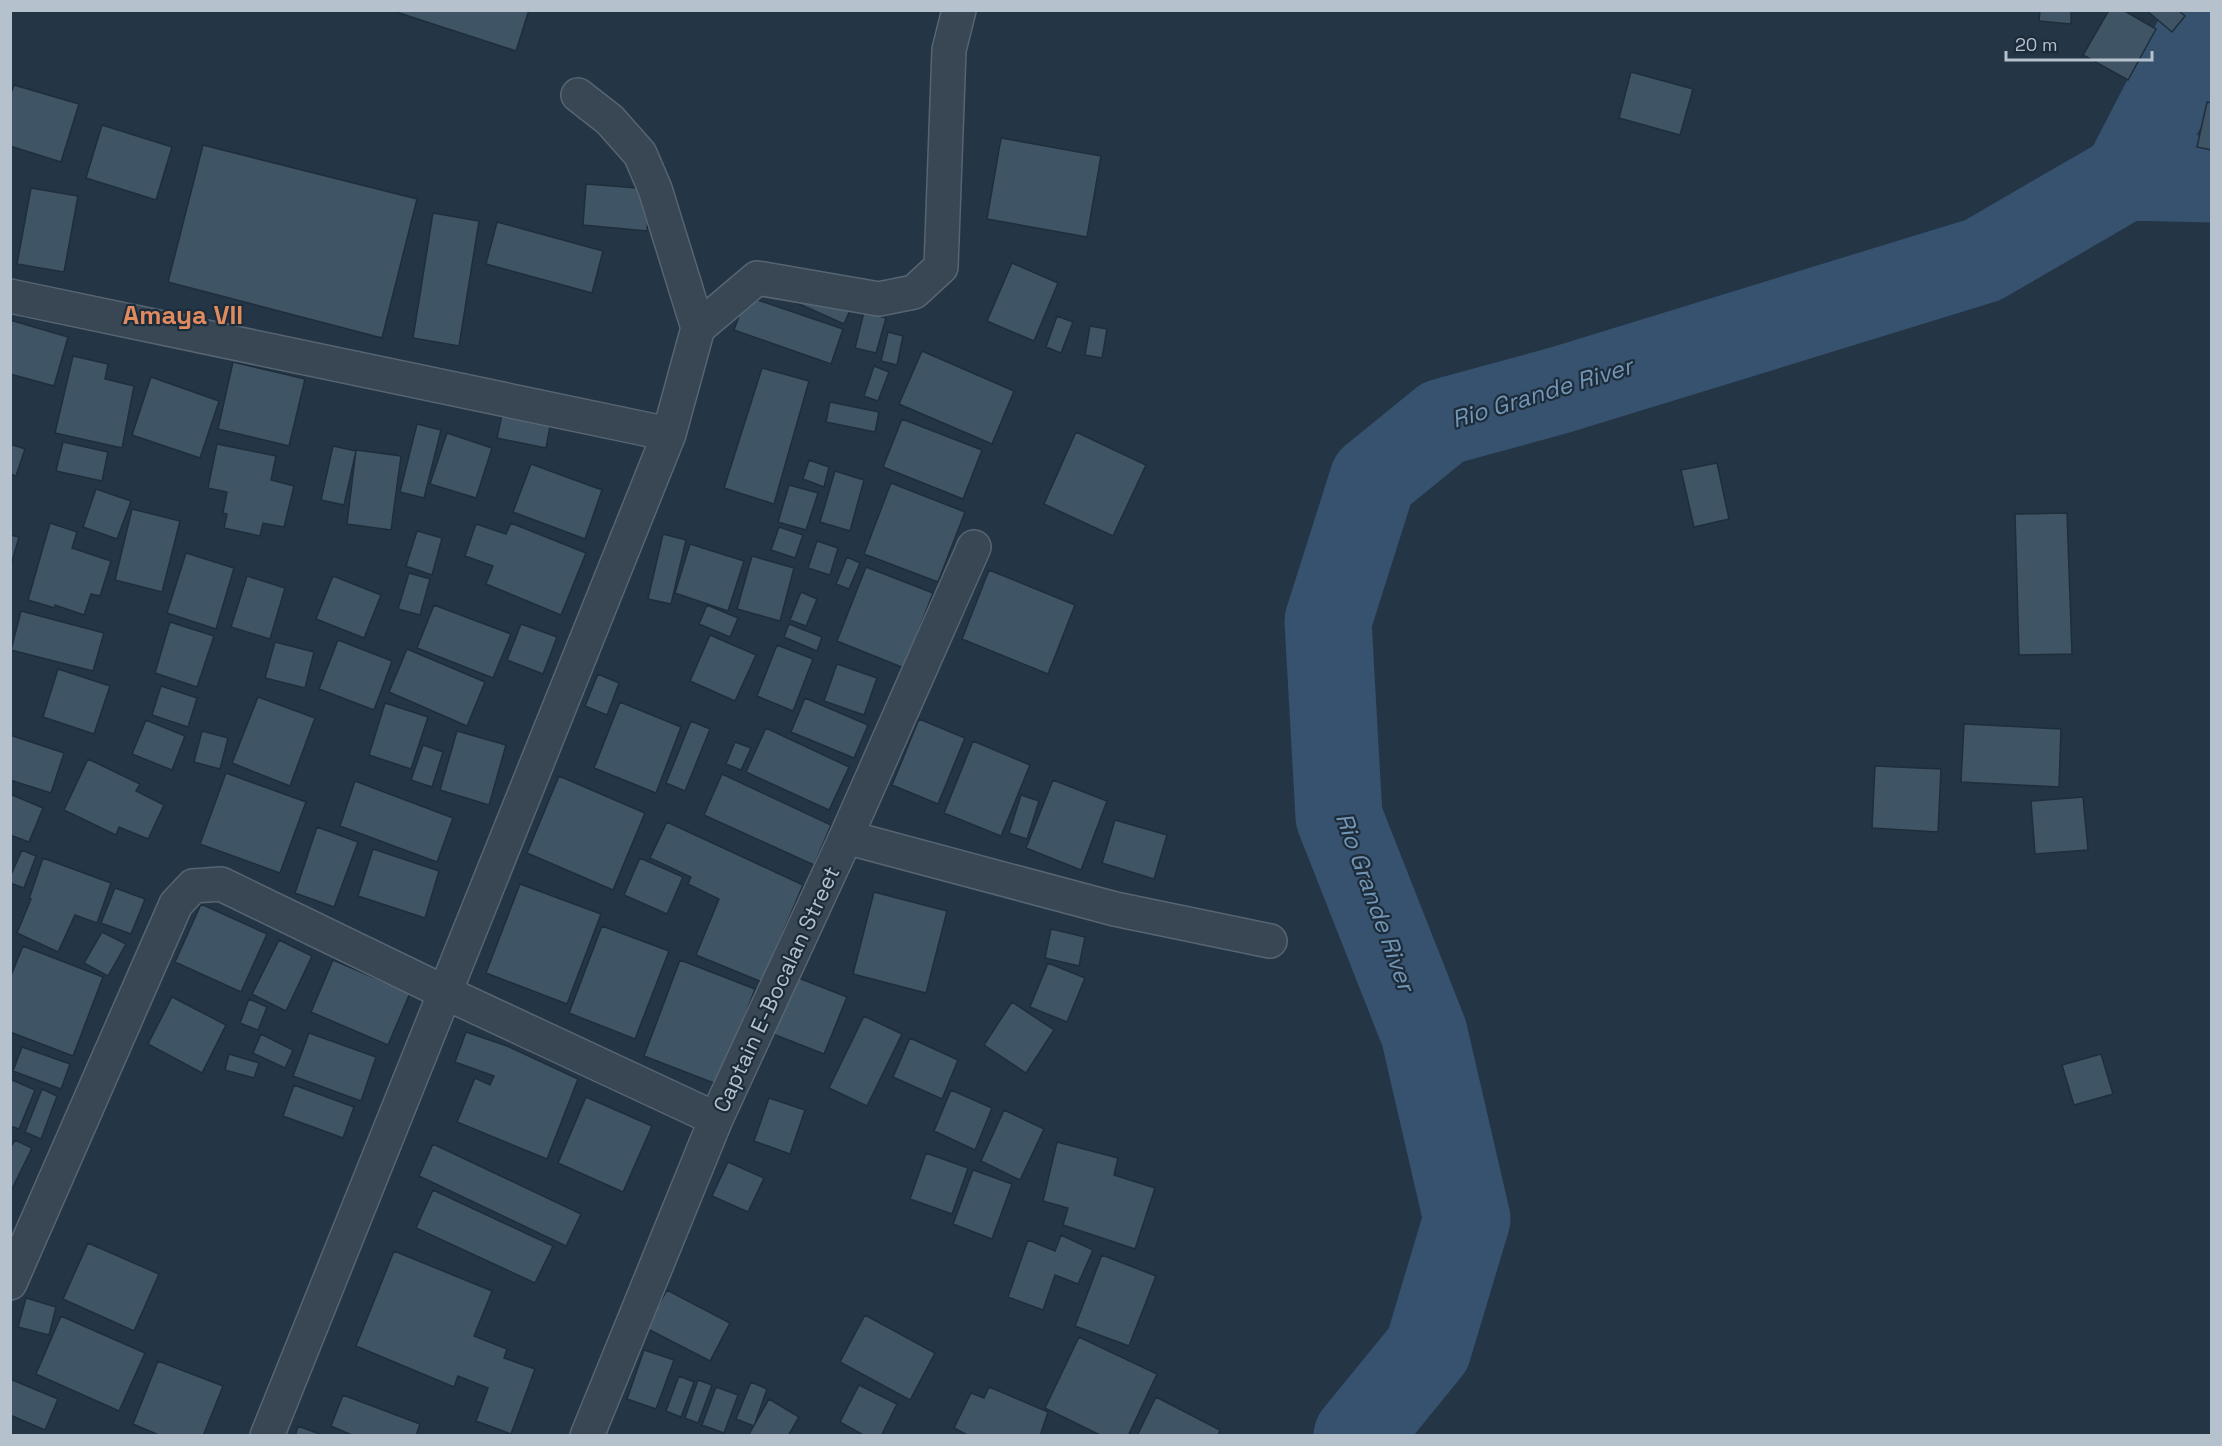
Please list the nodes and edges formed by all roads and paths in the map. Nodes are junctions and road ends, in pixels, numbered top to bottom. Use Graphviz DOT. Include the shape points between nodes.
graph roads {
  1 [pos="959,10"];
  2 [pos="578,96"];
  3 [pos="10,296"];
  4 [pos="698,328"];
  5 [pos="669,434"];
  6 [pos="974,547"];
  7 [pos="846,837"];
  8 [pos="1270,941"];
  9 [pos="446,993"];
  10 [pos="716,1119"];
  11 [pos="10,1282"];
  12 [pos="267,1436"];
  13 [pos="587,1436"];
  1 -- 4 [label="street" via="949,50 941,267 914,292 879,299 757,278"];
  2 -- 4 [label="street" via="610,120 640,154 655,189"];
  3 -- 5 [label="street"];
  4 -- 5 [label="street"];
  5 -- 9 [label="street"];
  6 -- 7 [label="street, Captain E-Bocalan Street"];
  7 -- 8 [label="street" via="1115,909"];
  7 -- 10 [label="street, Captain E-Bocalan Street"];
  9 -- 10 [label="street"];
  9 -- 11 [label="street" via="221,884 192,886 176,904"];
  9 -- 12 [label="street"];
  10 -- 13 [label="street, Captain E-Bocalan Street"];
}
